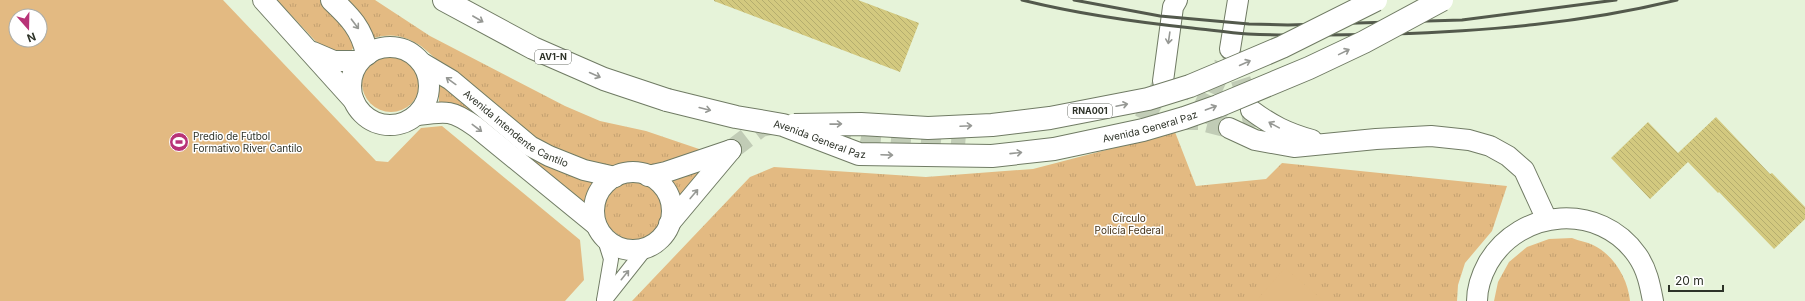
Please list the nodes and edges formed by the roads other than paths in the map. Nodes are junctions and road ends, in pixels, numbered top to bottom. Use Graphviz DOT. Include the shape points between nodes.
graph roads {
  1 [pos="263,0"];
  2 [pos="332,0"];
  3 [pos="444,0"];
  4 [pos="1177,0"];
  5 [pos="1238,0"];
  6 [pos="1376,0"];
  7 [pos="1442,0"];
  8 [pos="308,49"];
  9 [pos="1230,49"];
  10 [pos="363,58"];
  11 [pos="424,64"];
  12 [pos="1163,81"];
  13 [pos="354,101"];
  14 [pos="1251,110"];
  15 [pos="418,115"];
  16 [pos="783,125"];
  17 [pos="1229,128"];
  18 [pos="1323,143"];
  19 [pos="648,176"];
  20 [pos="615,177"];
  21 [pos="1547,220"];
  22 [pos="669,224"];
  23 [pos="601,232"];
  24 [pos="646,248"];
  25 [pos="603,301"];
  26 [pos="1477,301"];
  27 [pos="1653,301"];
  1 -- 8 [label="street"];
  2 -- 10 [label="highway, one-way" via="357,26 364,39"];
  3 -- 16 [label="highway, AV1-N, one-way, bridge" via="533,48 604,79 667,100 736,117"];
  4 -- 12 [label="street, one-way" via="1173,7"];
  5 -- 9 [label="street"];
  16 -- 6 [label="highway, Avenida General Paz / RNA001, one-way, bridge" via="861,124 928,128 992,125 1111,107 1190,86 1282,47"];
  16 -- 7 [label="highway, Avenida General Paz, one-way, bridge" via="859,154 992,156 1054,149 1143,130 1218,106 1364,42"];
  8 -- 10 [label="street" via="334,61"];
  8 -- 13 [label="street"];
  10 -- 11 [label="street" via="382,47 398,47 413,53"];
  10 -- 13 [label="street" via="352,74 351,88"];
  11 -- 15 [label="street" via="430,81 429,93"];
  20 -- 11 [label="street, Avenida Intendente Cantilo, one-way" via="584,170 530,146 451,80"];
  13 -- 15 [label="street" via="362,113 374,122 388,126"];
  18 -- 14 [label="street, one-way" via="1272,126"];
  15 -- 23 [label="street, one-way" via="442,112 459,115"];
  17 -- 18 [label="street" via="1255,140 1294,147"];
  18 -- 21 [label="street" via="1431,136 1469,140 1490,146 1508,156 1524,170"];
  19 -- 20 [label="street" via="626,173"];
  19 -- 22 [label="street" via="658,182 668,196 672,213"];
  22 -- 19 [label="street, one-way" via="731,150"];
  20 -- 23 [label="street" via="599,193 594,209"];
  21 -- 26 [label="street" via="1512,235 1495,252 1483,273"];
  21 -- 27 [label="street" via="1573,218 1598,224 1620,237 1637,255 1649,278"];
  22 -- 24 [label="street" via="664,234"];
  23 -- 24 [label="street" via="614,246 635,250"];
  23 -- 25 [label="street" via="611,259"];
  25 -- 24 [label="street, one-way"];
}
